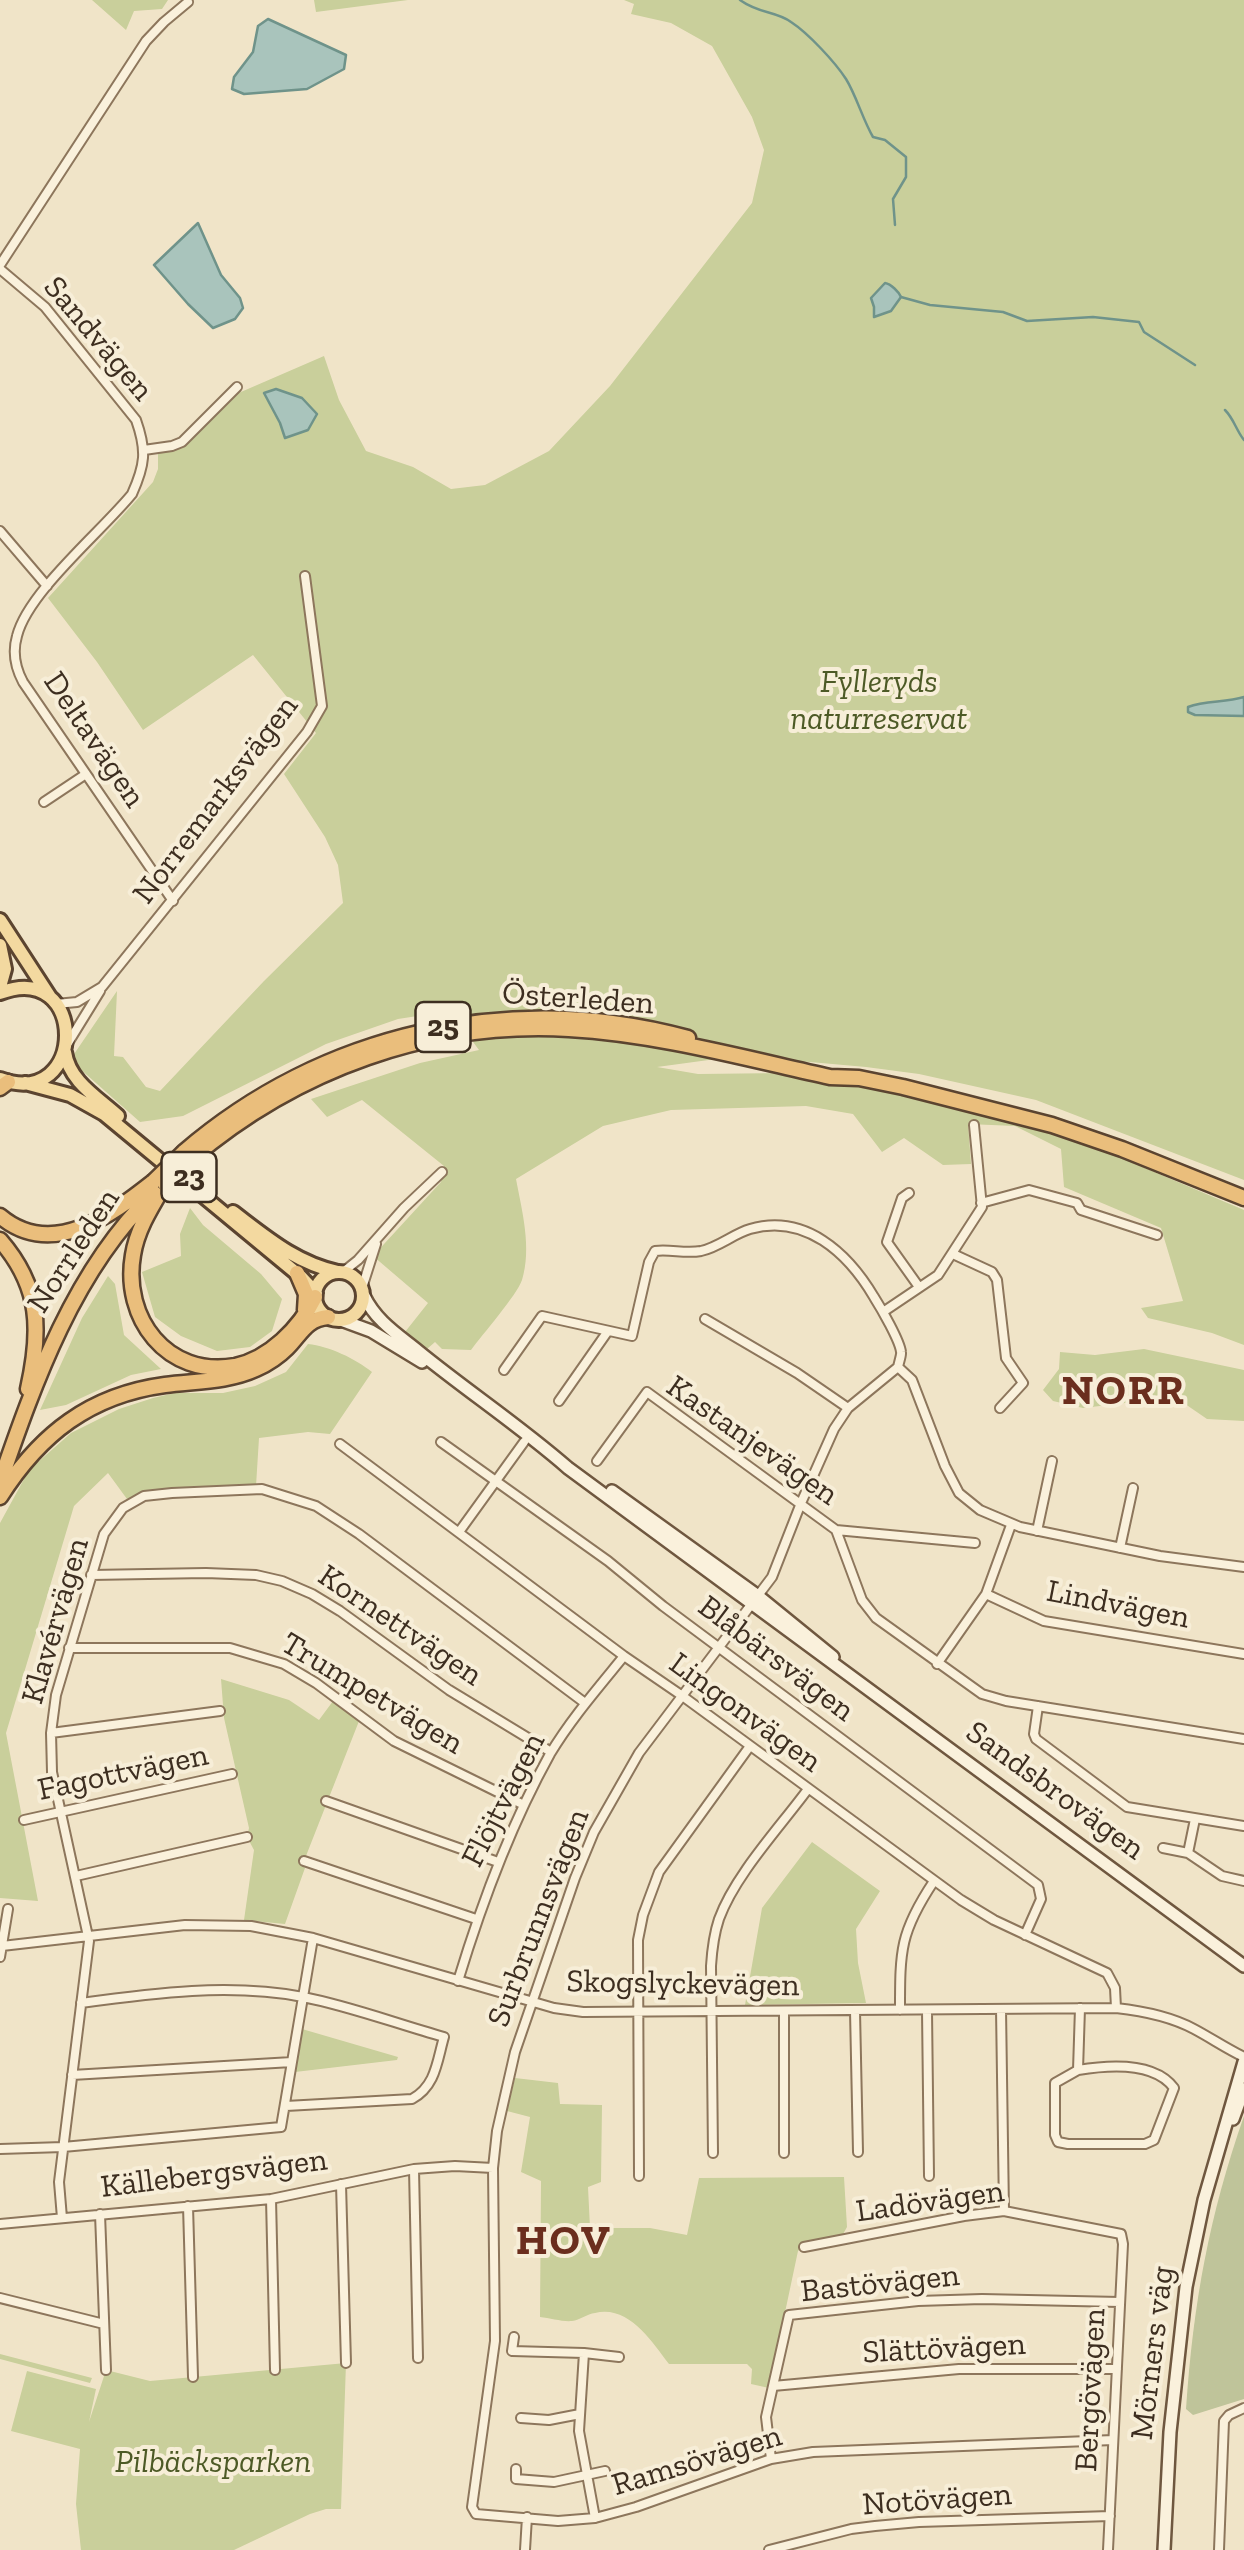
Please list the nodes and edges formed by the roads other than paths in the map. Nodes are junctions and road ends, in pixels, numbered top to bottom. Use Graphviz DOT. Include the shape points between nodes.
graph roads {
  1 [pos="188,2"];
  2 [pos="0,266"];
  3 [pos="237,387"];
  4 [pos="144,450"];
  5 [pos="0,531"];
  6 [pos="305,576"];
  7 [pos="47,586"];
  8 [pos="0,654"];
  9 [pos="14,654"];
  10 [pos="86,774"];
  11 [pos="44,802"];
  12 [pos="173,900"];
  13 [pos="0,920"];
  14 [pos="0,945"];
  15 [pos="102,987"];
  16 [pos="0,990"];
  17 [pos="53,1001"];
  18 [pos="66,1049"];
  19 [pos="3,1083"];
  20 [pos="25,1083"];
  21 [pos="974,1126"];
  22 [pos="442,1172"];
  23 [pos="159,1183"];
  24 [pos="909,1193"];
  25 [pos="1244,1198"];
  26 [pos="982,1203"];
  27 [pos="0,1216"];
  28 [pos="1158,1234"];
  29 [pos="0,1240"];
  30 [pos="377,1240"];
  31 [pos="953,1254"];
  32 [pos="340,1272"];
  33 [pos="296,1273"];
  34 [pos="919,1287"];
  35 [pos="363,1292"];
  36 [pos="316,1295"];
  37 [pos="883,1312"];
  38 [pos="303,1318"];
  39 [pos="335,1318"];
  40 [pos="705,1319"];
  41 [pos="608,1331"];
  42 [pos="898,1367"];
  43 [pos="504,1370"];
  44 [pos="456,1382"];
  45 [pos="28,1390"];
  46 [pos="558,1400"];
  47 [pos="848,1408"];
  48 [pos="1000,1408"];
  49 [pos="440,1442"];
  50 [pos="531,1442"];
  51 [pos="340,1444"];
  52 [pos="597,1460"];
  53 [pos="1052,1461"];
  54 [pos="0,1463"];
  55 [pos="0,1482"];
  56 [pos="496,1483"];
  57 [pos="1133,1488"];
  58 [pos="0,1497"];
  59 [pos="801,1504"];
  60 [pos="1011,1526"];
  61 [pos="836,1530"];
  62 [pos="1037,1531"];
  63 [pos="459,1532"];
  64 [pos="974,1543"];
  65 [pos="1120,1548"];
  66 [pos="1244,1567"];
  67 [pos="91,1575"];
  68 [pos="986,1594"];
  69 [pos="755,1600"];
  70 [pos="69,1648"];
  71 [pos="719,1648"];
  72 [pos="1244,1654"];
  73 [pos="624,1656"];
  74 [pos="937,1664"];
  75 [pos="681,1695"];
  76 [pos="585,1703"];
  77 [pos="1038,1706"];
  78 [pos="220,1710"];
  79 [pos="51,1733"];
  80 [pos="1244,1739"];
  81 [pos="750,1746"];
  82 [pos="552,1752"];
  83 [pos="232,1774"];
  84 [pos="808,1789"];
  85 [pos="326,1801"];
  86 [pos="524,1806"];
  87 [pos="60,1812"];
  88 [pos="1194,1819"];
  89 [pos="24,1820"];
  90 [pos="1244,1826"];
  91 [pos="247,1837"];
  92 [pos="1163,1848"];
  93 [pos="1188,1852"];
  94 [pos="304,1862"];
  95 [pos="498,1862"];
  96 [pos="76,1876"];
  97 [pos="1244,1880"];
  98 [pos="934,1881"];
  99 [pos="8,1908"];
  100 [pos="476,1920"];
  101 [pos="1024,1935"];
  102 [pos="89,1936"];
  103 [pos="313,1938"];
  104 [pos="2,1946"];
  105 [pos="0,1957"];
  106 [pos="1244,1964"];
  107 [pos="458,1981"];
  108 [pos="303,1997"];
  109 [pos="532,2001"];
  110 [pos="81,2003"];
  111 [pos="1080,2008"];
  112 [pos="1116,2008"];
  113 [pos="1001,2009"];
  114 [pos="900,2010"];
  115 [pos="927,2010"];
  116 [pos="855,2011"];
  117 [pos="638,2012"];
  118 [pos="712,2012"];
  119 [pos="784,2012"];
  120 [pos="1244,2060"];
  121 [pos="292,2062"];
  122 [pos="1078,2070"];
  123 [pos="72,2075"];
  124 [pos="1244,2089"];
  125 [pos="286,2106"];
  126 [pos="63,2147"];
  127 [pos="0,2149"];
  128 [pos="712,2152"];
  129 [pos="858,2152"];
  130 [pos="784,2153"];
  131 [pos="1214,2165"];
  132 [pos="493,2168"];
  133 [pos="414,2169"];
  134 [pos="639,2176"];
  135 [pos="928,2176"];
  136 [pos="341,2184"];
  137 [pos="270,2199"];
  138 [pos="188,2206"];
  139 [pos="1004,2211"];
  140 [pos="100,2214"];
  141 [pos="62,2218"];
  142 [pos="0,2224"];
  143 [pos="1120,2234"];
  144 [pos="804,2247"];
  145 [pos="0,2298"];
  146 [pos="1120,2302"];
  147 [pos="104,2324"];
  148 [pos="514,2337"];
  149 [pos="584,2354"];
  150 [pos="619,2357"];
  151 [pos="418,2358"];
  152 [pos="346,2363"];
  153 [pos="106,2370"];
  154 [pos="275,2370"];
  155 [pos="1117,2370"];
  156 [pos="193,2377"];
  157 [pos="773,2386"];
  158 [pos="1244,2408"];
  159 [pos="580,2414"];
  160 [pos="521,2418"];
  161 [pos="1113,2440"];
  162 [pos="771,2460"];
  163 [pos="516,2469"];
  164 [pos="605,2471"];
  165 [pos="587,2475"];
  166 [pos="476,2514"];
  167 [pos="1110,2516"];
  168 [pos="527,2518"];
  169 [pos="596,2518"];
  170 [pos="525,2550"];
  171 [pos="769,2550"];
  172 [pos="1108,2550"];
  173 [pos="1164,2550"];
  174 [pos="1219,2550"];
  1 -- 2 [label="street" via="146,41"];
  2 -- 4 [label="street, Sandvägen" via="45,306 136,420"];
  3 -- 4 [label="street" via="182,442"];
  4 -- 7 [label="street, Deltavägen" via="132,494"];
  5 -- 7 [label="street"];
  6 -- 12 [label="street, Norremarksvägen" via="322,706"];
  7 -- 9 [label="street, Deltavägen" via="21,623"];
  8 -- 9 [label="street, Deltavägen"];
  9 -- 10 [label="street, Deltavägen" via="22,680"];
  10 -- 11 [label="street"];
  10 -- 12 [label="street, Deltavägen"];
  12 -- 15 [label="street, Norremarksvägen"];
  13 -- 17 [label="main road, 23"];
  14 -- 16 [label="main road"];
  15 -- 17 [label="street" via="77,1002"];
  15 -- 18 [label="street, Norremarksvägen"];
  16 -- 17 [label="main road" via="28,989"];
  17 -- 18 [label="main road, 23" via="65,1019"];
  18 -- 20 [label="main road" via="53,1070"];
  18 -- 32 [label="main road, 23" via="79,1082 202,1188 296,1258"];
  19 -- 20 [label="main road"];
  20 -- 33 [label="main road" via="70,1095 104,1114"];
  21 -- 26 [label="street"];
  22 -- 30 [label="street"];
  23 -- 25 [label="highway, Österleden / 25, bridge" via="243,1106 316,1066 413,1033 482,1021 569,1019 648,1028 832,1068 1052,1125"];
  23 -- 27 [label="highway" via="91,1226 69,1232 34,1232"];
  23 -- 38 [label="highway" via="131,1273 134,1302 156,1342 198,1365 238,1365 264,1354"];
  23 -- 45 [label="highway, Norrleden / 25" via="86,1270"];
  23 -- 55 [label="highway, Norrleden / 25" via="75,1302"];
  24 -- 34 [label="street" via="886,1242"];
  26 -- 28 [label="street" via="1029,1190"];
  26 -- 31 [label="street"];
  29 -- 45 [label="highway" via="34,1302"];
  30 -- 32 [label="street"];
  30 -- 35 [label="street"];
  31 -- 34 [label="street"];
  31 -- 48 [label="street" via="997,1280 1006,1358 1023,1383"];
  32 -- 35 [label="main road, 23" via="352,1275"];
  32 -- 36 [label="main road" via="322,1278"];
  33 -- 36 [label="main road"];
  33 -- 38 [label="highway" via="306,1294"];
  34 -- 37 [label="street"];
  35 -- 39 [label="main road" via="357,1312"];
  35 -- 44 [label="main road, Sandsbrovägen" via="381,1322"];
  36 -- 38 [label="highway"];
  36 -- 39 [label="main road" via="319,1308"];
  37 -- 41 [label="street" via="845,1257 818,1236 765,1226 703,1250 655,1250 632,1336"];
  37 -- 42 [label="street" via="902,1351"];
  39 -- 44 [label="main road, Sandsbrovägen" via="371,1331"];
  39 -- 58 [label="highway" via="311,1320 277,1357 254,1370 141,1389 88,1409 48,1437"];
  40 -- 47 [label="street"];
  41 -- 43 [label="street" via="542,1316"];
  41 -- 46 [label="street"];
  42 -- 47 [label="street, Surbrunnsvägen"];
  42 -- 60 [label="street" via="912,1380 960,1493"];
  44 -- 50 [label="main road, Sandsbrovägen"];
  45 -- 54 [label="highway, Norrleden"];
  47 -- 59 [label="street, Surbrunnsvägen"];
  49 -- 56 [label="street, Blåbärsvägen"];
  50 -- 56 [label="street"];
  50 -- 69 [label="main road, Sandsbrovägen" via="571,1461"];
  51 -- 63 [label="street, Lingonvägen"];
  52 -- 59 [label="street, Kastanjevägen" via="647,1392"];
  53 -- 62 [label="street"];
  56 -- 63 [label="street"];
  56 -- 71 [label="street, Blåbärsvägen"];
  57 -- 65 [label="street"];
  59 -- 61 [label="street, Kastanjevägen"];
  59 -- 69 [label="street, Surbrunnsvägen" via="780,1561"];
  60 -- 62 [label="street"];
  60 -- 68 [label="street"];
  61 -- 64 [label="street"];
  61 -- 74 [label="street, Kastanjevägen" via="862,1600"];
  62 -- 65 [label="street"];
  63 -- 73 [label="street, Lingonvägen"];
  65 -- 66 [label="street"];
  67 -- 70 [label="street, Klavérvägen"];
  67 -- 76 [label="street, Klavérvägen" via="104,1534 124,1508 144,1496 262,1490 316,1506"];
  67 -- 82 [label="street, Kornettvägen" via="282,1581 340,1611 449,1690"];
  68 -- 72 [label="street, Lindvägen" via="1044,1621"];
  68 -- 74 [label="street"];
  69 -- 71 [label="street, Surbrunnsvägen"];
  69 -- 106 [label="main road, Sandsbrovägen"];
  70 -- 79 [label="street, Klavérvägen"];
  70 -- 86 [label="street, Trumpetvägen" via="230,1648 270,1659 316,1682 408,1749"];
  71 -- 75 [label="street, Surbrunnsvägen"];
  71 -- 101 [label="street, Blåbärsvägen" via="1038,1885 1041,1899"];
  73 -- 75 [label="street, Lingonvägen"];
  73 -- 76 [label="street, Flöjtvägen"];
  74 -- 77 [label="street, Kastanjevägen" via="982,1694"];
  75 -- 81 [label="street, Lingonvägen"];
  75 -- 109 [label="street, Surbrunnsvägen" via="594,1832"];
  76 -- 82 [label="street, Flöjtvägen"];
  77 -- 80 [label="street, Kastanjevägen"];
  77 -- 88 [label="street" via="1036,1739 1127,1807"];
  78 -- 79 [label="street"];
  79 -- 87 [label="street, Klavérvägen"];
  81 -- 84 [label="street, Lingonvägen"];
  81 -- 117 [label="street" via="650,1890 638,1940"];
  82 -- 86 [label="street, Flöjtvägen"];
  83 -- 87 [label="street, Fagottvägen"];
  84 -- 98 [label="street, Lingonvägen"];
  84 -- 118 [label="street" via="723,1910 713,1942"];
  85 -- 95 [label="street"];
  86 -- 95 [label="street, Flöjtvägen"];
  87 -- 89 [label="street, Fagottvägen"];
  87 -- 96 [label="street, Klavérvägen"];
  88 -- 90 [label="street"];
  88 -- 93 [label="street"];
  91 -- 96 [label="street"];
  92 -- 93 [label="street"];
  93 -- 97 [label="street" via="1222,1876"];
  94 -- 100 [label="street"];
  95 -- 100 [label="street, Flöjtvägen"];
  96 -- 102 [label="street, Klavérvägen"];
  98 -- 101 [label="street, Lingonvägen"];
  98 -- 114 [label="street" via="904,1937"];
  99 -- 104 [label="street"];
  100 -- 107 [label="street, Flöjtvägen"];
  101 -- 112 [label="street, Lingonvägen" via="1107,1973"];
  102 -- 103 [label="street, Skogslyckevägen" via="209,1924"];
  102 -- 104 [label="street, Skogslyckevägen"];
  102 -- 110 [label="street, Klavérvägen"];
  103 -- 107 [label="street, Skogslyckevägen"];
  103 -- 108 [label="street"];
  104 -- 105 [label="street"];
  107 -- 109 [label="street, Skogslyckevägen"];
  108 -- 110 [label="street" via="196,1991"];
  108 -- 121 [label="street"];
  108 -- 125 [label="street" via="444,2037 430,2083 412,2098"];
  109 -- 117 [label="street, Skogslyckevägen" via="583,2012"];
  109 -- 132 [label="street, Surbrunnsvägen" via="504,2093"];
  110 -- 123 [label="street, Klavérvägen"];
  111 -- 112 [label="street, Skogslyckevägen"];
  111 -- 113 [label="street, Skogslyckevägen"];
  111 -- 122 [label="street"];
  112 -- 120 [label="street, Skogslyckevägen" via="1172,2019"];
  113 -- 115 [label="street, Skogslyckevägen"];
  113 -- 139 [label="street"];
  114 -- 115 [label="street, Skogslyckevägen"];
  114 -- 116 [label="street, Skogslyckevägen"];
  115 -- 135 [label="street"];
  116 -- 119 [label="street, Skogslyckevägen"];
  116 -- 129 [label="street"];
  117 -- 118 [label="street, Skogslyckevägen"];
  117 -- 134 [label="street"];
  118 -- 119 [label="street, Skogslyckevägen"];
  118 -- 128 [label="street"];
  119 -- 130 [label="street"];
  120 -- 131 [label="main road, Mörners väg"];
  121 -- 123 [label="street"];
  121 -- 125 [label="street"];
  122 -- 122 [label="street" via="1055,2083 1058,2142 1154,2140 1174,2088 1169,2080 1117,2066"];
  123 -- 126 [label="street, Klavérvägen"];
  124 -- 131 [label="main road, Mörners väg"];
  125 -- 126 [label="street" via="281,2127"];
  126 -- 127 [label="street"];
  126 -- 141 [label="street, Klavérvägen"];
  131 -- 173 [label="main road, Mörners väg" via="1180,2324"];
  132 -- 133 [label="street, Källebergsvägen"];
  132 -- 166 [label="street, Surbrunnsvägen" via="495,2341 472,2500"];
  133 -- 136 [label="street, Källebergsvägen"];
  133 -- 151 [label="street"];
  136 -- 137 [label="street, Källebergsvägen"];
  136 -- 152 [label="street"];
  137 -- 138 [label="street, Källebergsvägen"];
  137 -- 154 [label="street"];
  138 -- 140 [label="street, Källebergsvägen"];
  138 -- 156 [label="street"];
  139 -- 143 [label="street, Ladövägen"];
  139 -- 144 [label="street, Ladövägen"];
  140 -- 141 [label="street, Källebergsvägen"];
  140 -- 147 [label="street"];
  141 -- 142 [label="street, Källebergsvägen"];
  143 -- 146 [label="street, Bergövägen"];
  145 -- 147 [label="street"];
  146 -- 155 [label="street, Bergövägen"];
  146 -- 157 [label="street, Bastövägen" via="966,2299 789,2315"];
  147 -- 153 [label="street"];
  148 -- 149 [label="street" via="512,2351"];
  149 -- 150 [label="street"];
  149 -- 159 [label="street"];
  155 -- 157 [label="street, Slättövägen" via="958,2369"];
  155 -- 161 [label="street, Bergövägen"];
  157 -- 162 [label="street, Bastövägen" via="766,2417"];
  158 -- 174 [label="street" via="1224,2421"];
  159 -- 160 [label="street"];
  159 -- 165 [label="street"];
  161 -- 162 [label="street, Ramsövägen" via="847,2450"];
  161 -- 167 [label="street, Bergövägen"];
  162 -- 169 [label="street, Ramsövägen"];
  163 -- 165 [label="street" via="516,2479 554,2482"];
  164 -- 165 [label="street"];
  165 -- 169 [label="street"];
  166 -- 168 [label="street, Ramsövägen"];
  167 -- 171 [label="street, Notövägen" via="875,2526"];
  167 -- 172 [label="street, Bergövägen"];
  168 -- 169 [label="street, Ramsövägen"];
  168 -- 170 [label="street"];
}
